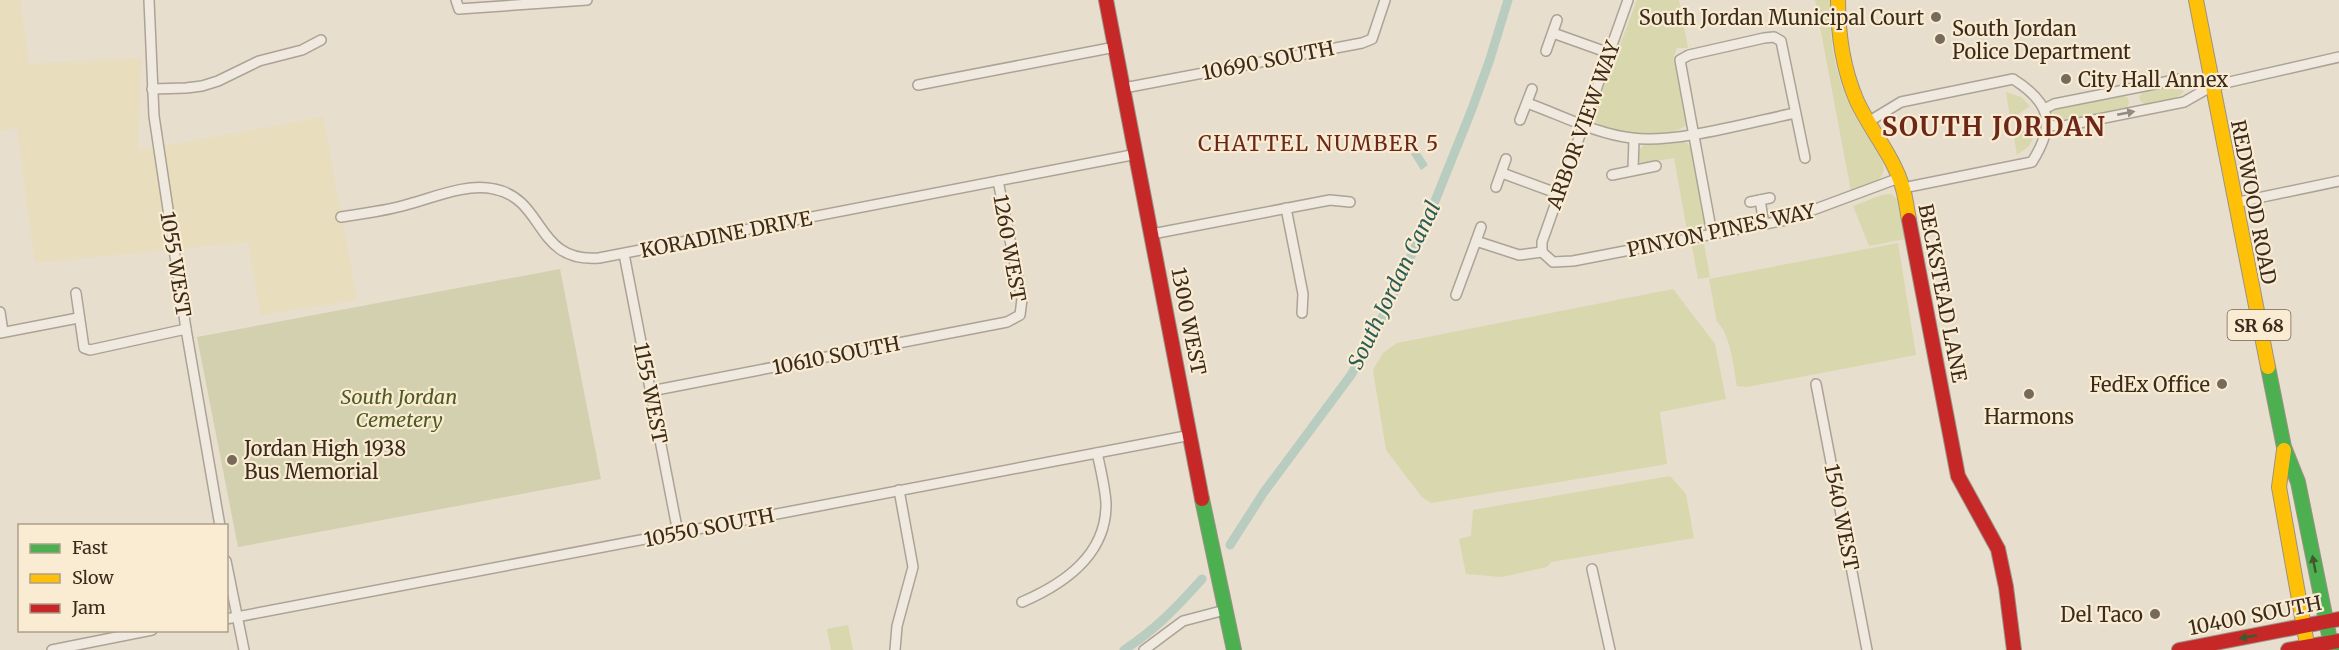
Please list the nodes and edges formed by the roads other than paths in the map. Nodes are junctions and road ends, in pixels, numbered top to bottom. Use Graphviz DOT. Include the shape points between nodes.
graph roads {
  1 [pos="148,0"];
  2 [pos="456,0"];
  3 [pos="587,0"];
  4 [pos="1106,0"];
  5 [pos="1385,0"];
  6 [pos="1628,0"];
  7 [pos="1838,0"];
  8 [pos="2196,0"];
  9 [pos="1557,20"];
  10 [pos="1553,33"];
  11 [pos="321,40"];
  12 [pos="1115,47"];
  13 [pos="1546,51"];
  14 [pos="1609,53"];
  15 [pos="2339,57"];
  16 [pos="918,85"];
  17 [pos="2212,86"];
  18 [pos="1124,88"];
  19 [pos="152,89"];
  20 [pos="1532,89"];
  21 [pos="1527,103"];
  22 [pos="2044,109"];
  23 [pos="1795,113"];
  24 [pos="1520,120"];
  25 [pos="1868,122"];
  26 [pos="1583,123"];
  27 [pos="2048,124"];
  28 [pos="1694,133"];
  29 [pos="1634,139"];
  30 [pos="1137,154"];
  31 [pos="1805,158"];
  32 [pos="1506,159"];
  33 [pos="1656,166"];
  34 [pos="1633,169"];
  35 [pos="1502,173"];
  36 [pos="1612,175"];
  37 [pos="998,181"];
  38 [pos="2339,181"];
  39 [pos="1901,183"];
  40 [pos="1496,187"];
  41 [pos="1558,194"];
  42 [pos="1770,198"];
  43 [pos="1350,202"];
  44 [pos="2234,203"];
  45 [pos="1286,208"];
  46 [pos="341,217"];
  47 [pos="1764,224"];
  48 [pos="1481,227"];
  49 [pos="1152,234"];
  50 [pos="1712,234"];
  51 [pos="1476,242"];
  52 [pos="1542,252"];
  53 [pos="624,254"];
  54 [pos="76,293"];
  55 [pos="1456,295"];
  56 [pos="0,312"];
  57 [pos="1302,314"];
  58 [pos="1020,315"];
  59 [pos="78,318"];
  60 [pos="186,329"];
  61 [pos="1,332"];
  62 [pos="1816,384"];
  63 [pos="651,391"];
  64 [pos="1191,435"];
  65 [pos="2284,447"];
  66 [pos="1097,453"];
  67 [pos="899,490"];
  68 [pos="220,524"];
  69 [pos="678,532"];
  70 [pos="1592,569"];
  71 [pos="228,580"];
  72 [pos="2007,593"];
  73 [pos="1022,602"];
  74 [pos="1225,610"];
  75 [pos="232,618"];
  76 [pos="2332,620"];
  77 [pos="2304,626"];
  78 [pos="142,632"];
  79 [pos="2333,644"];
  80 [pos="2308,648"];
  81 [pos="52,650"];
  82 [pos="244,650"];
  83 [pos="895,650"];
  84 [pos="1144,650"];
  85 [pos="1234,650"];
  86 [pos="1610,650"];
  87 [pos="1867,650"];
  88 [pos="2014,650"];
  89 [pos="2024,650"];
  90 [pos="2179,650"];
  91 [pos="2288,650"];
  1 -- 19 [label="street, 1055 WEST"];
  2 -- 3 [label="street" via="459,9"];
  4 -- 12 [label="street, 1300 WEST"];
  5 -- 18 [label="street, 10690 SOUTH" via="1372,39 1362,43"];
  6 -- 14 [label="street, ARBOR VIEW WAY"];
  7 -- 25 [label="street, BECKSTEAD LANE" via="1847,75"];
  8 -- 17 [label="street, REDWOOD ROAD / SR 68"];
  9 -- 10 [label="street"];
  10 -- 13 [label="street"];
  10 -- 14 [label="street"];
  11 -- 19 [label="street" via="202,86"];
  12 -- 16 [label="street"];
  12 -- 18 [label="street, 1300 WEST"];
  14 -- 26 [label="street, ARBOR VIEW WAY"];
  15 -- 17 [label="street"];
  17 -- 22 [label="street" via="2180,79"];
  27 -- 17 [label="street, one-way" via="2059,127 2184,102"];
  17 -- 44 [label="street, REDWOOD ROAD / SR 68"];
  18 -- 30 [label="street, 1300 WEST"];
  19 -- 60 [label="street, 1055 WEST"];
  20 -- 21 [label="street"];
  21 -- 24 [label="street"];
  21 -- 26 [label="street"];
  22 -- 25 [label="street" via="2038,98 2013,79 1901,102"];
  22 -- 27 [label="street"];
  23 -- 28 [label="street"];
  23 -- 28 [label="street" via="1781,40 1774,37 1680,60"];
  23 -- 31 [label="street"];
  25 -- 39 [label="street, BECKSTEAD LANE"];
  26 -- 29 [label="street"];
  26 -- 41 [label="street, ARBOR VIEW WAY"];
  27 -- 39 [label="street, PINYON PINES WAY" via="2046,137 2032,162"];
  28 -- 29 [label="street"];
  28 -- 50 [label="street"];
  29 -- 34 [label="street"];
  30 -- 37 [label="street, KORADINE DRIVE"];
  30 -- 49 [label="street, 1300 WEST"];
  32 -- 35 [label="street"];
  33 -- 34 [label="street"];
  34 -- 36 [label="street"];
  35 -- 40 [label="street"];
  35 -- 41 [label="street"];
  37 -- 53 [label="street, KORADINE DRIVE"];
  37 -- 58 [label="street, 1260 WEST" via="1022,299"];
  38 -- 44 [label="street"];
  39 -- 47 [label="street, PINYON PINES WAY"];
  39 -- 72 [label="street, BECKSTEAD LANE" via="1958,476 1993,536"];
  41 -- 52 [label="street, ARBOR VIEW WAY"];
  42 -- 47 [label="street" via="1755,201"];
  43 -- 45 [label="street" via="1330,200"];
  44 -- 65 [label="street, REDWOOD ROAD / SR 68"];
  45 -- 49 [label="street"];
  45 -- 57 [label="street" via="1303,294"];
  46 -- 53 [label="street, KORADINE DRIVE" via="408,205 436,195 495,189 526,206 550,242 569,255 589,259"];
  47 -- 50 [label="street, PINYON PINES WAY"];
  48 -- 51 [label="street"];
  49 -- 64 [label="street, 1300 WEST"];
  50 -- 52 [label="street, PINYON PINES WAY" via="1573,261 1553,262"];
  51 -- 52 [label="street" via="1519,255"];
  51 -- 55 [label="street"];
  53 -- 63 [label="street, 1155 WEST"];
  54 -- 59 [label="street"];
  56 -- 61 [label="street"];
  58 -- 63 [label="street, 10610 SOUTH" via="1007,322"];
  59 -- 60 [label="street" via="84,348 90,350"];
  59 -- 61 [label="street"];
  60 -- 68 [label="street, 1055 WEST"];
  62 -- 87 [label="street, 1540 WEST"];
  63 -- 69 [label="street, 1155 WEST"];
  64 -- 66 [label="street, 10550 SOUTH"];
  64 -- 74 [label="street, 1300 WEST"];
  76 -- 65 [label="street, REDWOOD ROAD / SR 68, one-way" via="2298,482"];
  65 -- 77 [label="street, REDWOOD ROAD / SR 68" via="2279,487"];
  66 -- 67 [label="street, 10550 SOUTH"];
  66 -- 73 [label="street" via="1106,504 1096,546 1068,577"];
  67 -- 69 [label="street, 10550 SOUTH"];
  67 -- 83 [label="street" via="913,567 897,626"];
  69 -- 75 [label="street, 10550 SOUTH"];
  70 -- 86 [label="street"];
  71 -- 75 [label="street"];
  72 -- 88 [label="street, BECKSTEAD LANE"];
  72 -- 89 [label="street, BECKSTEAD LANE"];
  74 -- 84 [label="street" via="1183,621"];
  74 -- 85 [label="street, 1300 WEST"];
  75 -- 82 [label="street"];
  76 -- 77 [label="street, 10400 SOUTH"];
  76 -- 79 [label="street, REDWOOD ROAD / SR 68"];
  77 -- 80 [label="street, REDWOOD ROAD / SR 68"];
  77 -- 90 [label="street, 10400 SOUTH, one-way"];
  78 -- 81 [label="street"];
  79 -- 80 [label="street, 10400 SOUTH"];
  80 -- 91 [label="street, 10400 SOUTH"];
}
